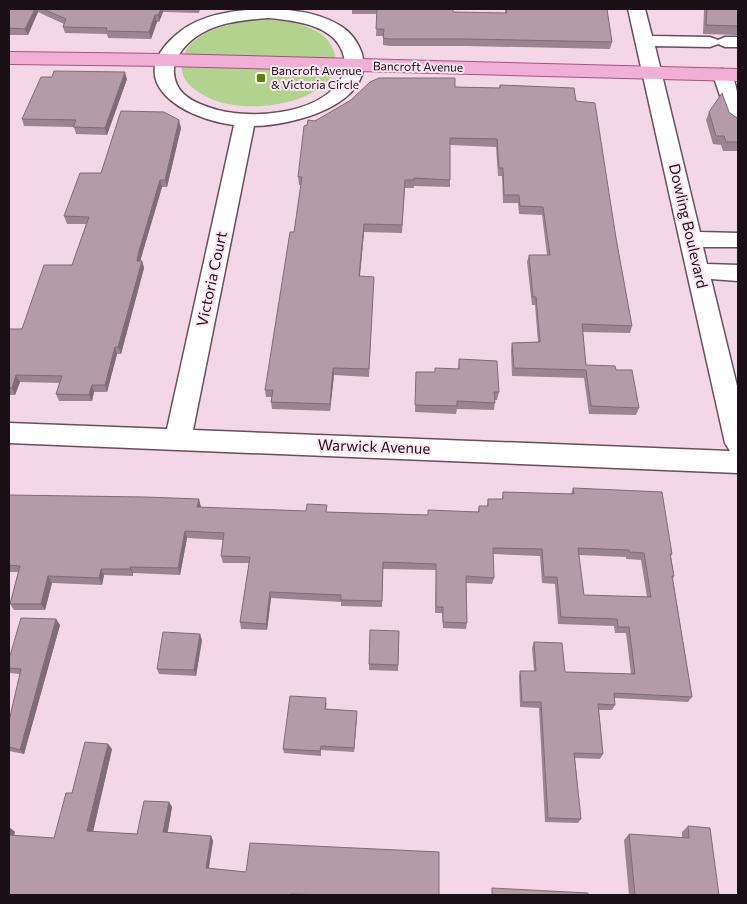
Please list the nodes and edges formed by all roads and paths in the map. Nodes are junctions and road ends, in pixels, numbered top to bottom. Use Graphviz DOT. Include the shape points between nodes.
graph roads {
  1 [pos="637,9"];
  2 [pos="269,11"];
  3 [pos="644,41"];
  4 [pos="724,42"];
  5 [pos="9,58"];
  6 [pos="166,60"];
  7 [pos="355,66"];
  8 [pos="652,73"];
  9 [pos="730,75"];
  10 [pos="245,120"];
  11 [pos="738,120"];
  12 [pos="691,239"];
  13 [pos="738,240"];
  14 [pos="698,271"];
  15 [pos="738,273"];
  16 [pos="9,433"];
  17 [pos="178,438"];
  18 [pos="738,443"];
  19 [pos="738,462"];
  1 -- 3 [label="street, Dowling Boulevard"];
  2 -- 6 [label="street" via="230,17 196,30 177,43"];
  2 -- 7 [label="street" via="308,18 338,33 353,52"];
  3 -- 4 [label="street"];
  3 -- 8 [label="street, Dowling Boulevard"];
  5 -- 6 [label="main road, Bancroft Avenue"];
  6 -- 7 [label="main road, Bancroft Avenue"];
  6 -- 10 [label="street" via="164,74 169,88 180,100 220,117"];
  7 -- 8 [label="main road, Bancroft Avenue"];
  7 -- 10 [label="street" via="350,80 338,94 320,105 281,118"];
  8 -- 9 [label="main road, Bancroft Avenue"];
  8 -- 12 [label="street, Dowling Boulevard"];
  9 -- 11 [label="street"];
  10 -- 17 [label="street, Victoria Court"];
  12 -- 13 [label="street"];
  12 -- 14 [label="street, Dowling Boulevard"];
  14 -- 15 [label="street"];
  14 -- 18 [label="street, Dowling Boulevard"];
  16 -- 17 [label="street, Warwick Avenue"];
  17 -- 19 [label="street, Warwick Avenue"];
}
